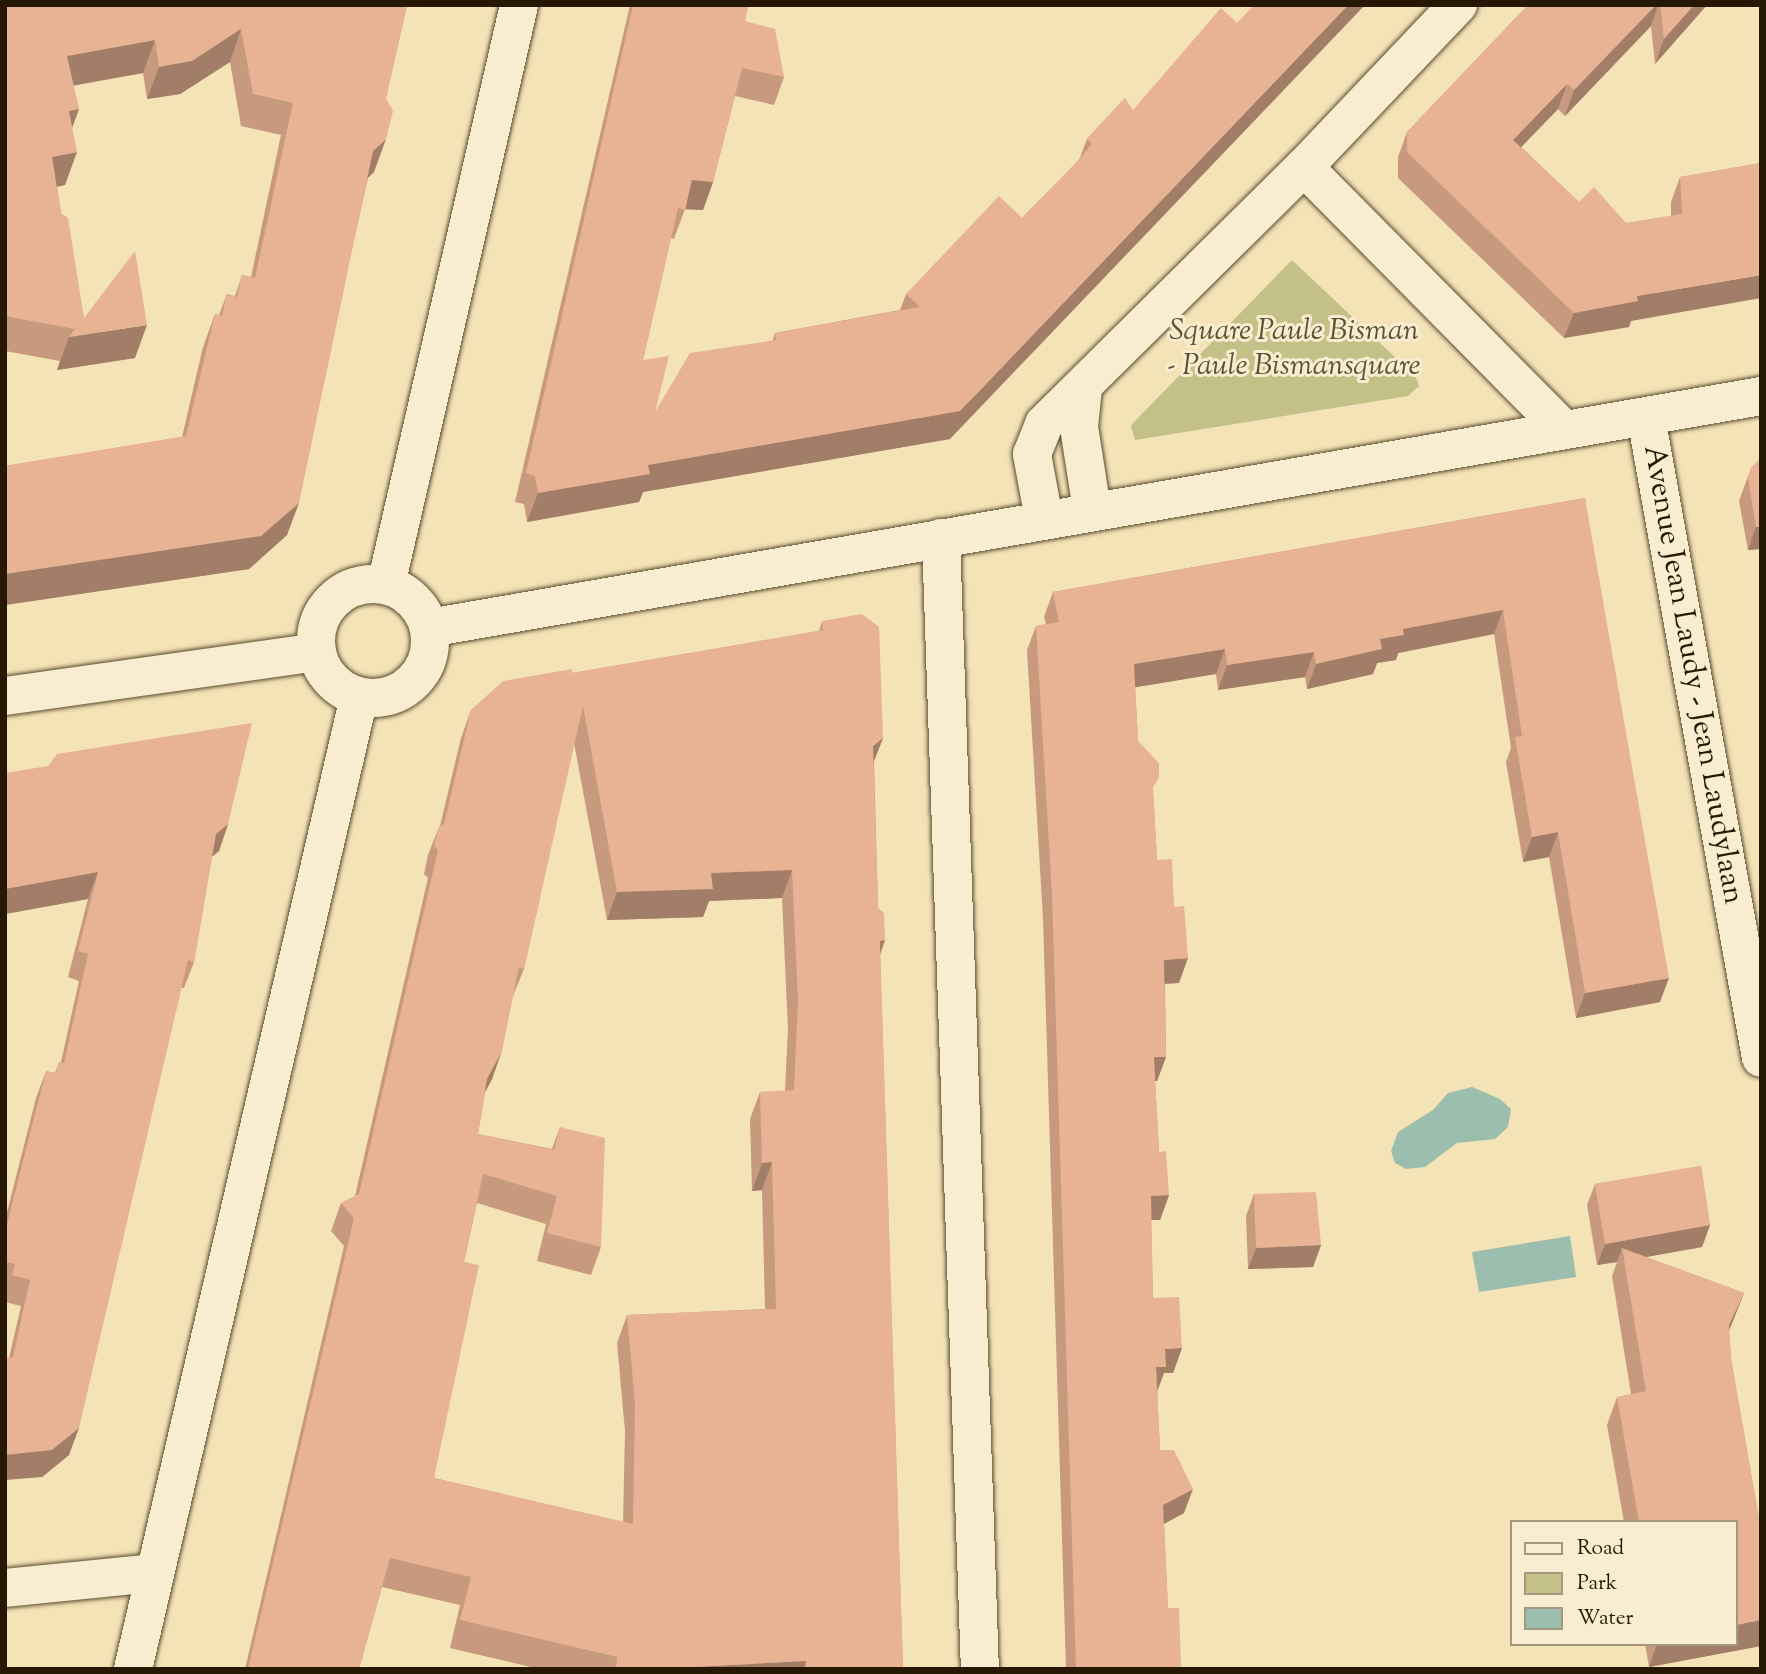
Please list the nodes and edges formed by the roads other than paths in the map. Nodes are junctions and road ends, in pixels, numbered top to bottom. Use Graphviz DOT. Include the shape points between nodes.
graph roads {
  1 [pos="519,5"];
  2 [pos="1458,5"];
  3 [pos="1304,167"];
  4 [pos="1083,387"];
  5 [pos="1761,396"];
  6 [pos="1646,416"];
  7 [pos="1563,429"];
  8 [pos="1092,510"];
  9 [pos="1044,519"];
  10 [pos="941,538"];
  11 [pos="386,585"];
  12 [pos="429,628"];
  13 [pos="317,652"];
  14 [pos="5,696"];
  15 [pos="359,696"];
  16 [pos="1761,1058"];
  17 [pos="154,1573"];
  18 [pos="5,1588"];
  19 [pos="133,1669"];
  20 [pos="980,1669"];
  1 -- 11 [label="street"];
  2 -- 3 [label="street"];
  3 -- 4 [label="street"];
  3 -- 7 [label="street"];
  4 -- 8 [label="street" via="1079,427"];
  4 -- 9 [label="street" via="1044,424 1032,454"];
  5 -- 6 [label="street"];
  6 -- 7 [label="street"];
  6 -- 16 [label="street, Avenue Jean Laudy - Jean Laudylaan"];
  7 -- 8 [label="street"];
  8 -- 9 [label="street"];
  9 -- 10 [label="street"];
  10 -- 12 [label="street"];
  10 -- 20 [label="street"];
  11 -- 12 [label="street" via="409,596"];
  11 -- 13 [label="street" via="359,586 334,599 317,631"];
  12 -- 15 [label="street" via="426,661 407,687 383,697"];
  13 -- 14 [label="street"];
  13 -- 15 [label="street" via="330,679"];
  15 -- 17 [label="street"];
  17 -- 18 [label="street"];
  17 -- 19 [label="street"];
}
